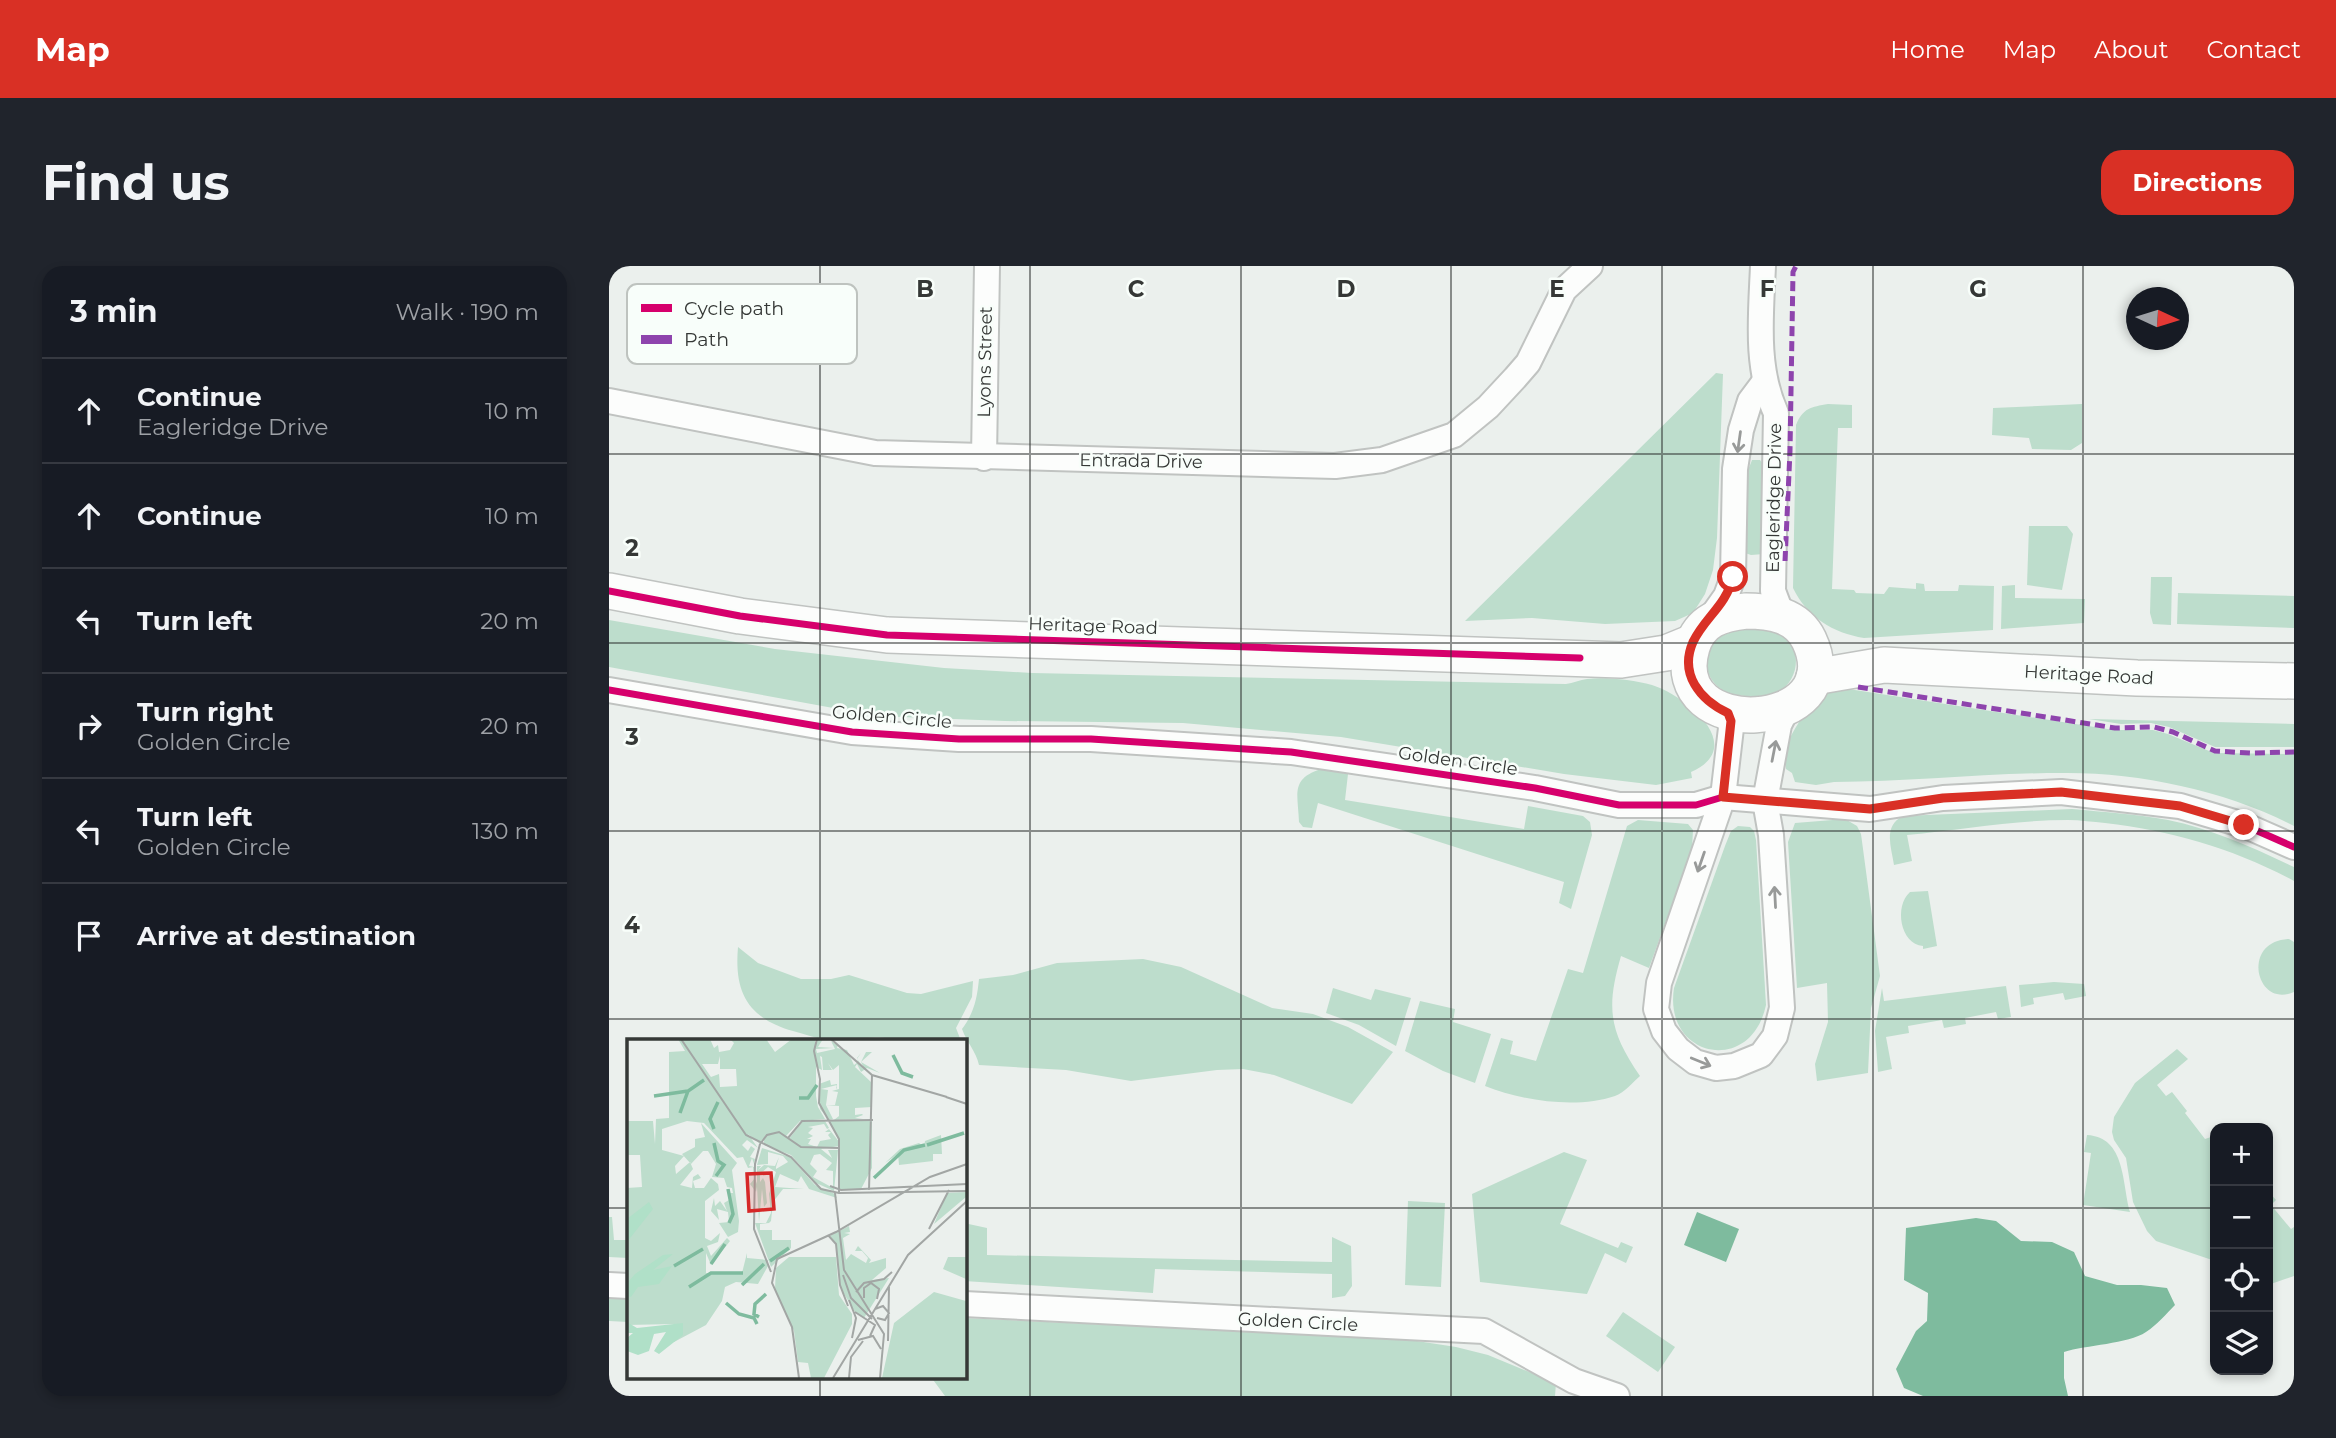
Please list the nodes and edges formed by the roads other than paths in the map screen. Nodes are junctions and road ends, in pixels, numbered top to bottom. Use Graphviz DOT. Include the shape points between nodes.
graph roads {
  1 [pos="987,266"];
  2 [pos="1590,266"];
  3 [pos="1763,266"];
  4 [pos="1765,381"];
  5 [pos="609,401"];
  6 [pos="984,457"];
  7 [pos="609,591"];
  8 [pos="1795,626"];
  9 [pos="1701,631"];
  10 [pos="1621,660"];
  11 [pos="1884,665"];
  12 [pos="1814,677"];
  13 [pos="1692,680"];
  14 [pos="2294,681"];
  15 [pos="609,690"];
  16 [pos="1794,705"];
  17 [pos="1728,713"];
  18 [pos="1723,797"];
  19 [pos="1765,801"];
  20 [pos="2294,848"];
  21 [pos="609,1285"];
  22 [pos="627,1286"];
  23 [pos="966,1304"];
  24 [pos="1617,1396"];
  1 -- 6 [label="street, Lyons Street"];
  2 -- 6 [label="street, Entrada Drive" via="1564,290 1528,363 1488,407 1454,435 1411,451 1335,466"];
  3 -- 4 [label="street, Eagleridge Drive"];
  4 -- 8 [label="street, Eagleridge Drive" via="1776,413 1773,591"];
  4 -- 9 [label="street, Eagleridge Drive, one-way" via="1750,401 1741,430 1735,469 1733,577 1719,608"];
  5 -- 6 [label="street, Entrada Drive" via="875,453"];
  7 -- 10 [label="main road, Heritage Road" via="740,616 887,635"];
  8 -- 9 [label="main road" via="1772,612 1746,611"];
  8 -- 11 [label="main road, Heritage Road" via="1842,654"];
  8 -- 12 [label="main road" via="1815,659"];
  9 -- 10 [label="main road, Heritage Road" via="1666,653"];
  9 -- 13 [label="main road" via="1689,658"];
  10 -- 13 [label="main road, Heritage Road"];
  11 -- 12 [label="main road, Heritage Road"];
  11 -- 14 [label="main road, Heritage Road"];
  12 -- 16 [label="main road"];
  13 -- 17 [label="main road" via="1710,703"];
  15 -- 18 [label="street, Golden Circle" via="852,732 992,740 1091,739 1291,752 1619,805 1696,805"];
  16 -- 17 [label="main road" via="1765,714"];
  19 -- 16 [label="street, one-way" via="1780,725"];
  17 -- 18 [label="street" via="1731,728"];
  18 -- 19 [label="street, Golden Circle"];
  18 -- 19 [label="street, one-way" via="1659,984 1656,1009 1664,1031 1678,1049 1695,1062 1716,1068 1761,1055 1775,1036 1782,1008"];
  19 -- 20 [label="street, Golden Circle" via="1870,809 1943,798 2061,792 2180,806 2244,825"];
  21 -- 22 [label="street"];
  23 -- 24 [label="street, Golden Circle" via="1484,1332 1574,1381"];
}
